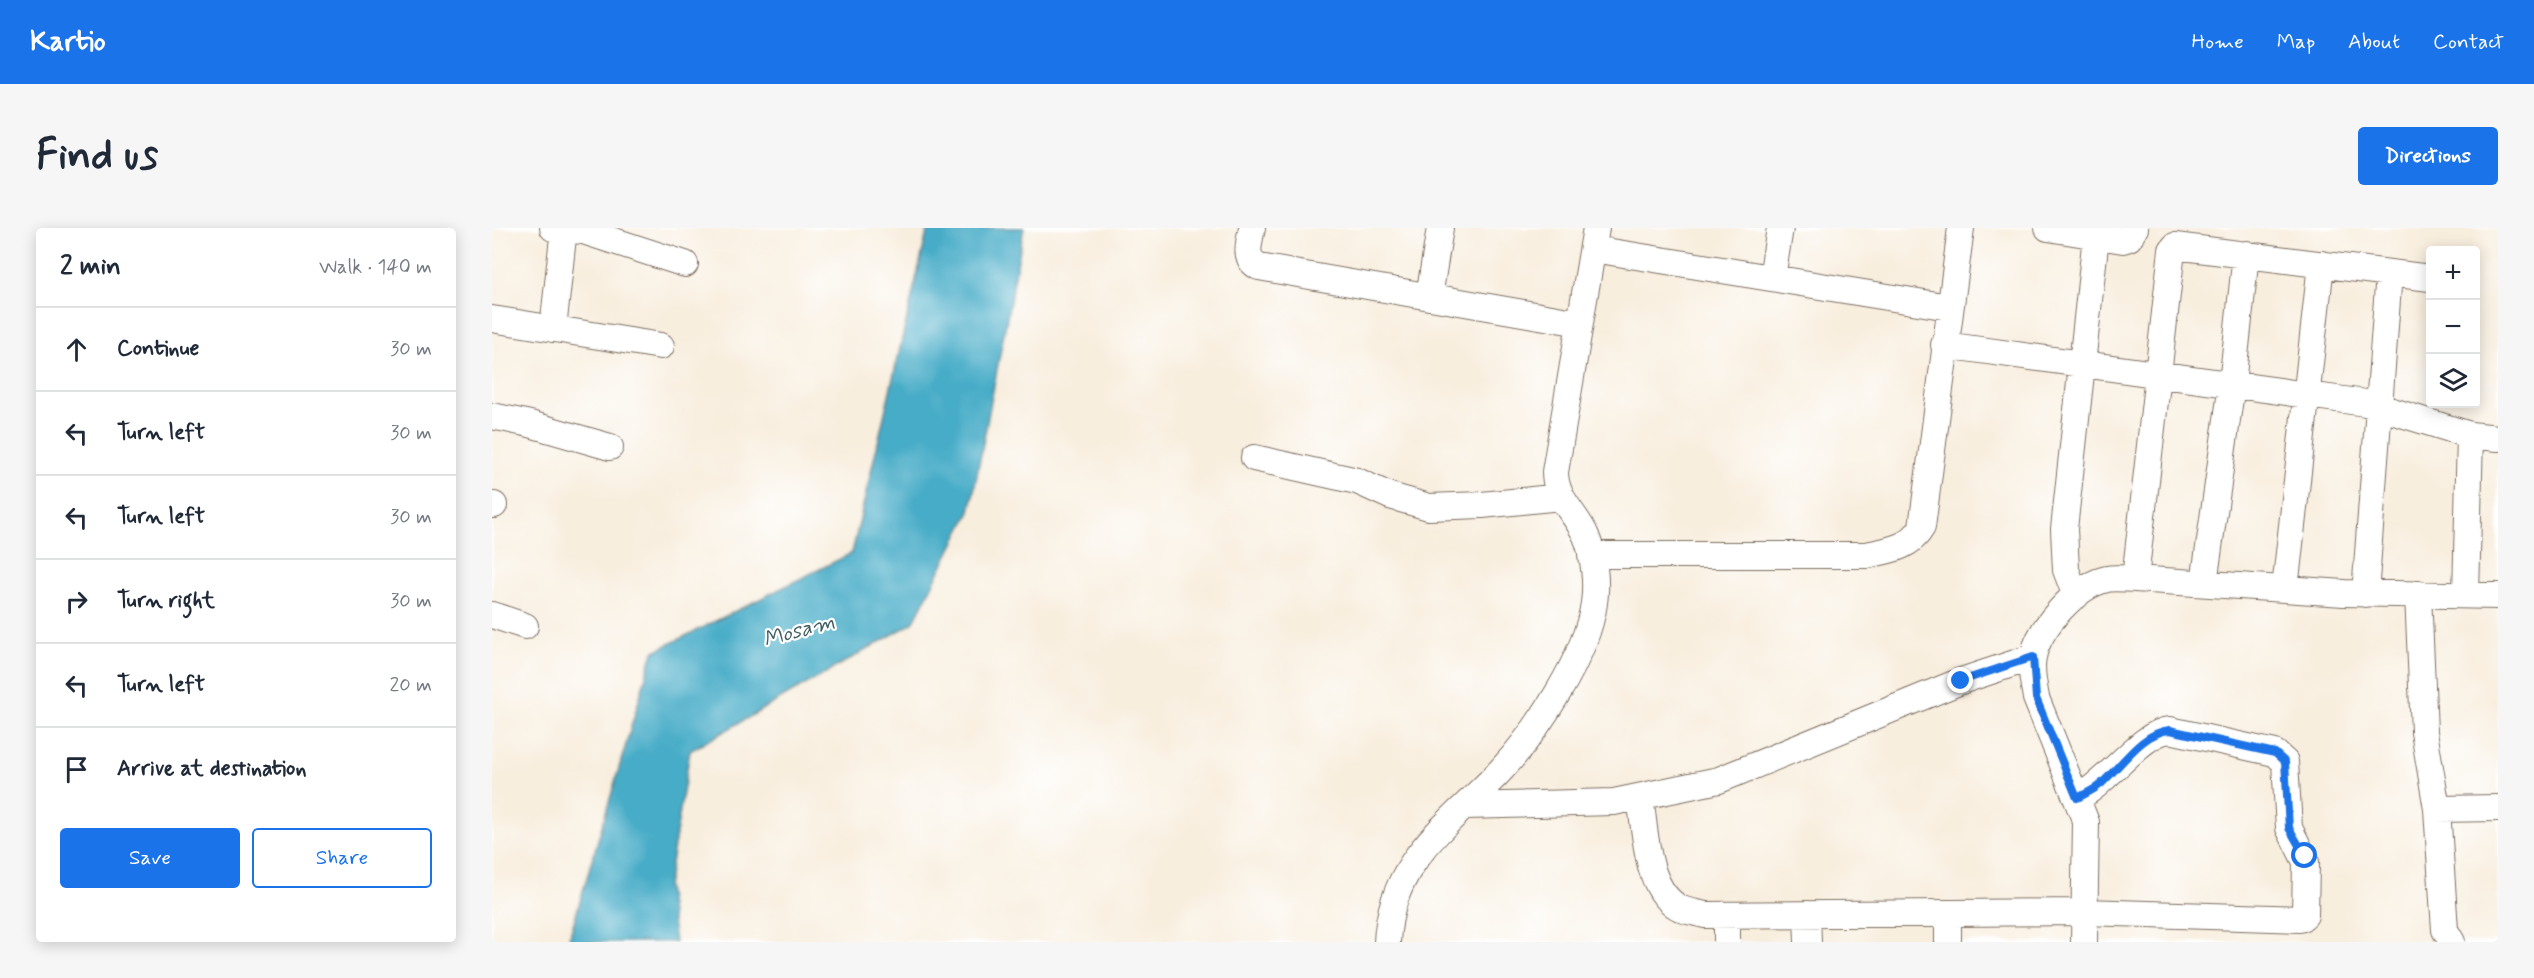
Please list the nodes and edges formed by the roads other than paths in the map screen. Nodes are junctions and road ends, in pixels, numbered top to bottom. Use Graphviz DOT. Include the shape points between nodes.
graph roads {
  1 [pos="553,228"];
  2 [pos="564,228"];
  3 [pos="1252,228"];
  4 [pos="1440,228"];
  5 [pos="1780,228"];
  6 [pos="1961,228"];
  7 [pos="2048,228"];
  8 [pos="2135,228"];
  9 [pos="2096,236"];
  10 [pos="1595,238"];
  11 [pos="2247,254"];
  12 [pos="685,264"];
  13 [pos="2321,264"];
  14 [pos="2389,273"];
  15 [pos="1772,278"];
  16 [pos="2426,278"];
  17 [pos="1429,297"];
  18 [pos="1949,308"];
  19 [pos="492,319"];
  20 [pos="1580,323"];
  21 [pos="553,329"];
  22 [pos="1944,345"];
  23 [pos="661,346"];
  24 [pos="2081,363"];
  25 [pos="2160,374"];
  26 [pos="2232,384"];
  27 [pos="2305,395"];
  28 [pos="2378,406"];
  29 [pos="492,416"];
  30 [pos="2470,435"];
  31 [pos="2498,438"];
  32 [pos="610,447"];
  33 [pos="1254,458"];
  34 [pos="1561,497"];
  35 [pos="1591,555"];
  36 [pos="2135,579"];
  37 [pos="2204,583"];
  38 [pos="2286,589"];
  39 [pos="2365,594"];
  40 [pos="2418,594"];
  41 [pos="2466,595"];
  42 [pos="2076,596"];
  43 [pos="2498,596"];
  44 [pos="492,615"];
  45 [pos="525,626"];
  46 [pos="2033,657"];
  47 [pos="1640,798"];
  48 [pos="2077,798"];
  49 [pos="1465,806"];
  50 [pos="2498,808"];
  51 [pos="2438,809"];
  52 [pos="2085,912"];
  53 [pos="1948,913"];
  54 [pos="1807,914"];
  55 [pos="1727,915"];
  56 [pos="1387,942"];
  57 [pos="1727,942"];
  58 [pos="1808,942"];
  59 [pos="1948,942"];
  60 [pos="2084,942"];
  61 [pos="2452,942"];
  1 -- 2 [label="street"];
  2 -- 12 [label="street"];
  2 -- 21 [label="street"];
  3 -- 17 [label="street" via="1248,257 1259,267"];
  4 -- 17 [label="street"];
  5 -- 15 [label="street"];
  6 -- 18 [label="street"];
  7 -- 9 [label="street"];
  8 -- 9 [label="street" via="2123,240"];
  9 -- 24 [label="street"];
  10 -- 15 [label="street"];
  10 -- 20 [label="street"];
  11 -- 13 [label="street"];
  11 -- 25 [label="street" via="2178,246 2172,250"];
  11 -- 26 [label="street"];
  13 -- 14 [label="street"];
  13 -- 27 [label="street"];
  14 -- 16 [label="street"];
  14 -- 28 [label="street"];
  15 -- 18 [label="street"];
  17 -- 20 [label="street"];
  18 -- 22 [label="street"];
  19 -- 21 [label="street"];
  20 -- 34 [label="street" via="1555,472 1555,485"];
  21 -- 23 [label="street"];
  22 -- 24 [label="street"];
  22 -- 35 [label="street" via="1922,527 1905,545 1867,555"];
  24 -- 25 [label="street"];
  24 -- 42 [label="street" via="2064,537 2066,570"];
  25 -- 26 [label="street"];
  25 -- 36 [label="street"];
  26 -- 27 [label="street"];
  26 -- 37 [label="street"];
  27 -- 28 [label="street"];
  27 -- 38 [label="street"];
  28 -- 30 [label="street"];
  28 -- 39 [label="street"];
  29 -- 32 [label="street"];
  30 -- 31 [label="street"];
  30 -- 41 [label="street"];
  33 -- 34 [label="street" via="1357,481 1429,507"];
  34 -- 35 [label="street" via="1586,536"];
  35 -- 49 [label="street" via="1594,604 1574,659 1537,728"];
  36 -- 37 [label="street"];
  36 -- 42 [label="street" via="2107,579"];
  37 -- 38 [label="street"];
  38 -- 39 [label="street"];
  39 -- 40 [label="street"];
  40 -- 41 [label="street"];
  40 -- 51 [label="street" via="2424,732"];
  41 -- 43 [label="street"];
  42 -- 46 [label="street" via="2055,615"];
  44 -- 45 [label="street"];
  46 -- 47 [label="street" via="1961,681 1719,780"];
  46 -- 48 [label="street" via="2036,698"];
  47 -- 49 [label="street" via="1568,805"];
  47 -- 55 [label="street" via="1659,888 1682,909"];
  48 -- 52 [label="street" via="2086,822"];
  48 -- 52 [label="street" via="2100,785 2145,740 2161,731 2275,753 2285,762 2290,832 2306,862 2306,910 2300,919"];
  49 -- 56 [label="street" via="1404,874 1388,922"];
  50 -- 51 [label="street"];
  51 -- 61 [label="street" via="2445,930"];
  52 -- 53 [label="street"];
  52 -- 60 [label="street"];
  53 -- 54 [label="street"];
  53 -- 59 [label="street"];
  54 -- 55 [label="street"];
  54 -- 58 [label="street"];
  55 -- 57 [label="street"];
}
